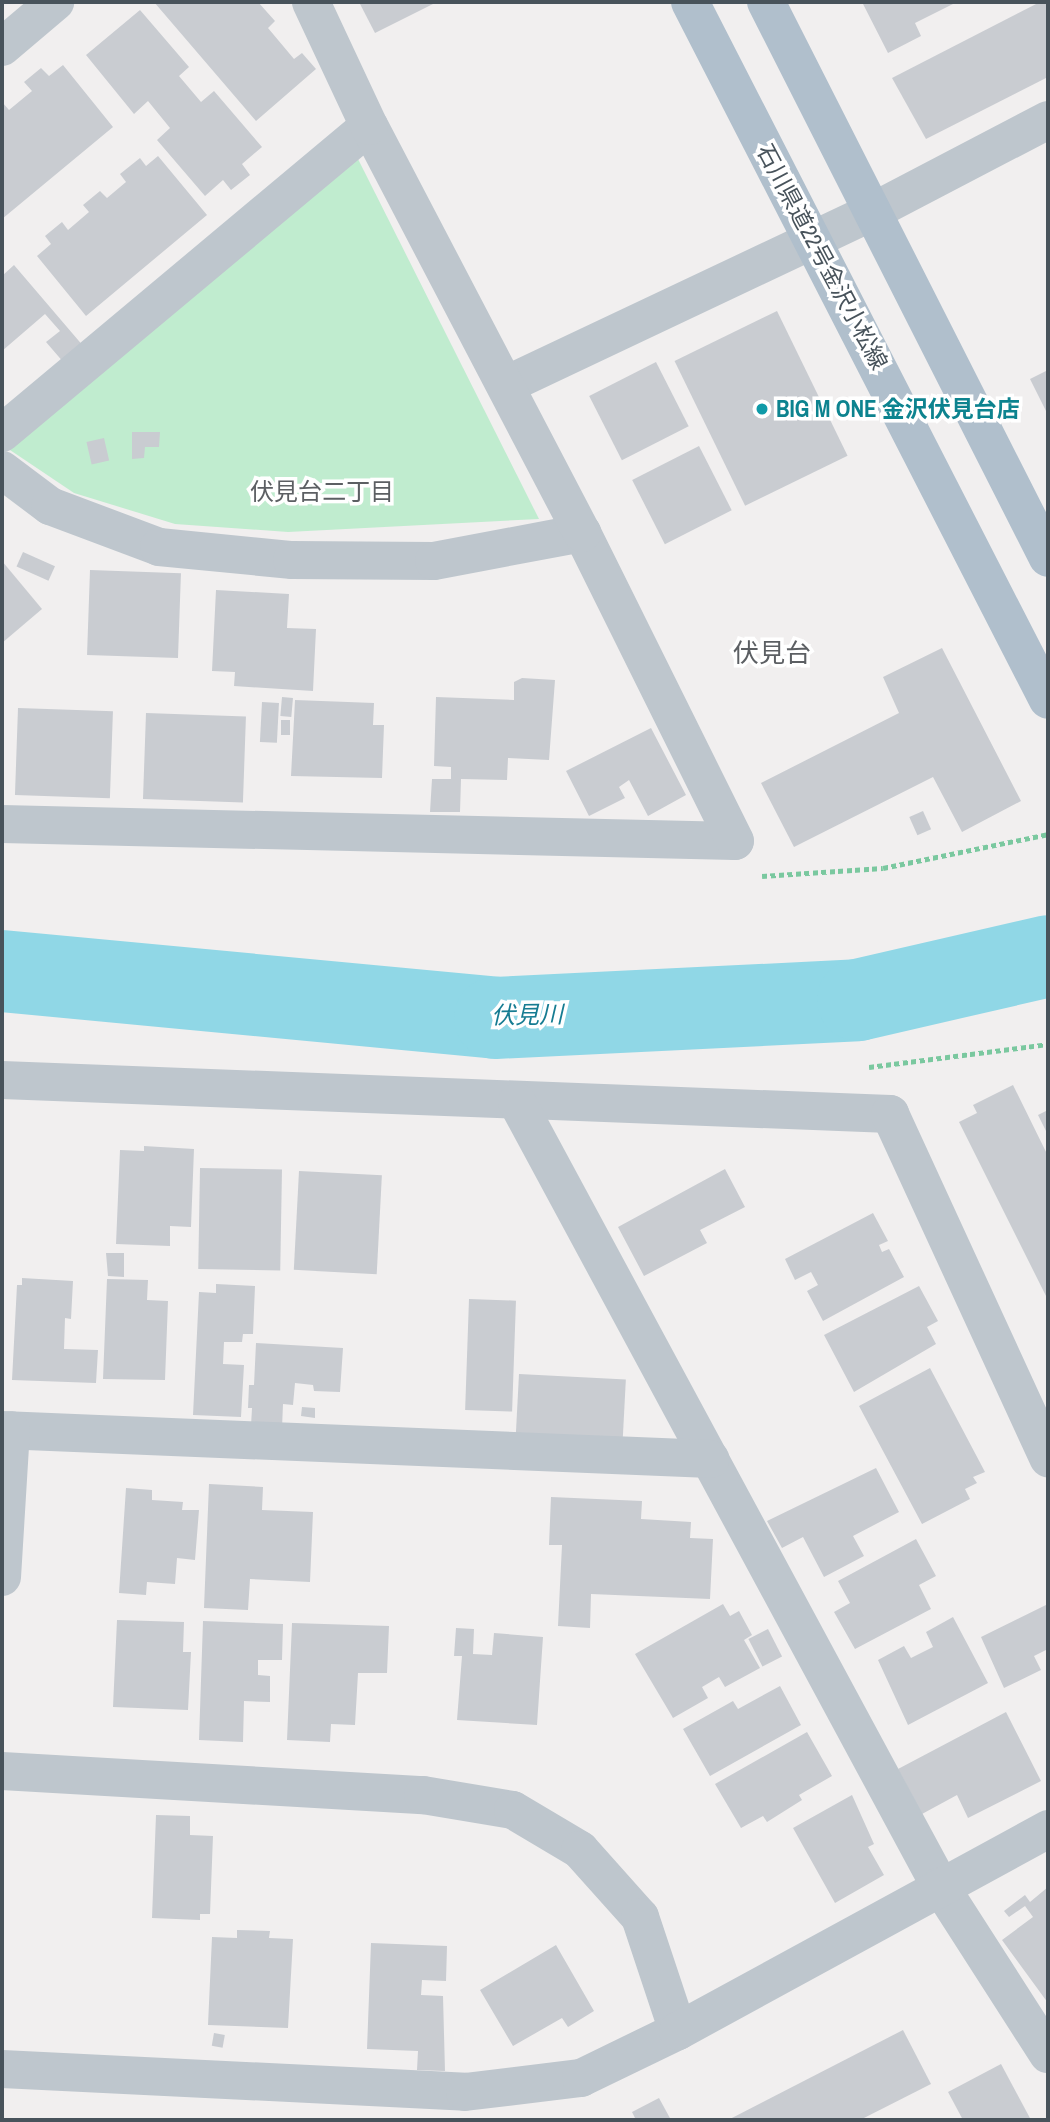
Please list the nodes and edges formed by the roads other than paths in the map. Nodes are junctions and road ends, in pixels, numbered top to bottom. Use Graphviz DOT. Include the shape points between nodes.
graph roads {
  1 [pos="55,2"];
  2 [pos="311,2"];
  3 [pos="690,2"];
  4 [pos="766,2"];
  5 [pos="2,47"];
  6 [pos="1048,120"];
  7 [pos="369,126"];
  8 [pos="872,212"];
  9 [pos="812,238"];
  10 [pos="506,385"];
  11 [pos="2,433"];
  12 [pos="2,470"];
  13 [pos="582,533"];
  14 [pos="1048,558"];
  15 [pos="1048,700"];
  16 [pos="2,824"];
  17 [pos="2,1080"];
  18 [pos="517,1102"];
  19 [pos="6,1430"];
  20 [pos="1048,1458"];
  21 [pos="710,1459"];
  22 [pos="2,1577"];
  23 [pos="2,1771"];
  24 [pos="1048,1829"];
  25 [pos="940,1886"];
  26 [pos="678,2031"];
  27 [pos="1048,2054"];
  28 [pos="2,2069"];
  1 -- 5 [label="street"];
  2 -- 7 [label="street"];
  3 -- 9 [label="main road, 石川県道22号金沢小松線"];
  4 -- 8 [label="main road"];
  6 -- 8 [label="street"];
  7 -- 10 [label="street"];
  7 -- 11 [label="street"];
  8 -- 9 [label="street"];
  8 -- 14 [label="main road"];
  9 -- 10 [label="street"];
  9 -- 15 [label="main road, 石川県道22号金沢小松線"];
  10 -- 13 [label="street"];
  12 -- 13 [label="street" via="50,506 159,547 292,560 434,561"];
  13 -- 16 [label="street" via="735,841"];
  17 -- 18 [label="street"];
  18 -- 20 [label="street" via="890,1114"];
  18 -- 21 [label="street"];
  19 -- 21 [label="street"];
  19 -- 22 [label="street"];
  21 -- 25 [label="street"];
  23 -- 26 [label="street" via="423,1795 513,1810 580,1850 640,1917"];
  24 -- 25 [label="street"];
  25 -- 26 [label="street"];
  25 -- 27 [label="street"];
  26 -- 28 [label="street" via="581,2078 465,2092"];
}
